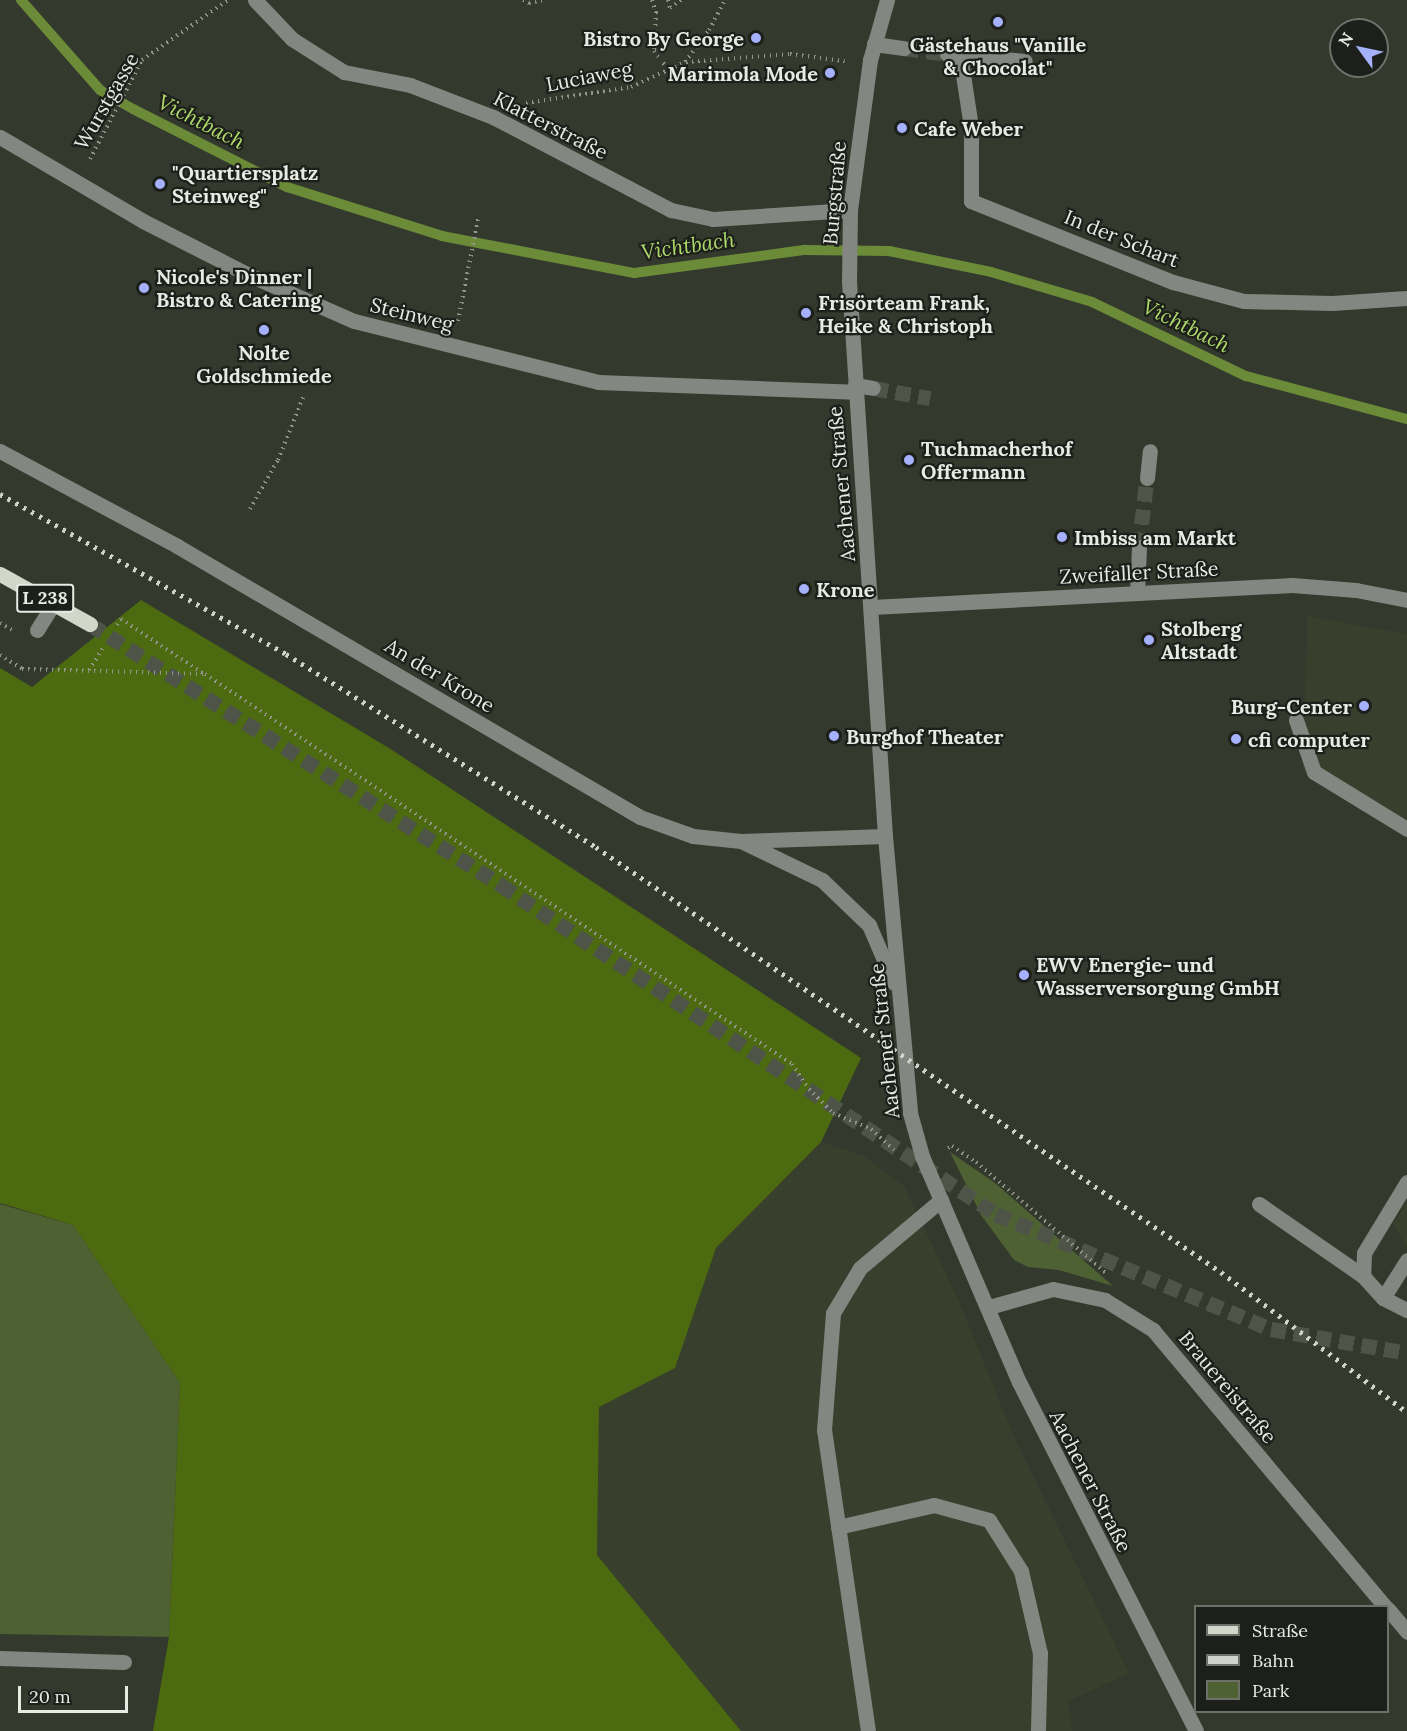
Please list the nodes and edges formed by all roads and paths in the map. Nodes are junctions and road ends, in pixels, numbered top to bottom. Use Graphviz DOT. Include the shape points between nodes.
graph roads {
  1 [pos="228,0"];
  2 [pos="255,0"];
  3 [pos="523,0"];
  4 [pos="543,0"];
  5 [pos="652,0"];
  6 [pos="668,0"];
  7 [pos="681,0"];
  8 [pos="725,0"];
  9 [pos="887,0"];
  10 [pos="873,44"];
  11 [pos="904,48"];
  12 [pos="658,57"];
  13 [pos="824,57"];
  14 [pos="1025,61"];
  15 [pos="685,62"];
  16 [pos="663,63"];
  17 [pos="669,69"];
  18 [pos="528,102"];
  19 [pos="0,137"];
  20 [pos="77,184"];
  21 [pos="850,210"];
  22 [pos="478,219"];
  23 [pos="1407,298"];
  24 [pos="453,346"];
  25 [pos="854,388"];
  26 [pos="873,388"];
  27 [pos="304,395"];
  28 [pos="0,451"];
  29 [pos="1150,451"];
  30 [pos="1147,478"];
  31 [pos="250,509"];
  32 [pos="1139,547"];
  33 [pos="0,573"];
  34 [pos="1137,593"];
  35 [pos="1407,600"];
  36 [pos="54,603"];
  37 [pos="872,607"];
  38 [pos="90,624"];
  39 [pos="116,628"];
  40 [pos="37,630"];
  41 [pos="105,645"];
  42 [pos="0,655"];
  43 [pos="89,671"];
  44 [pos="205,674"];
  45 [pos="1296,720"];
  46 [pos="1407,829"];
  47 [pos="885,836"];
  48 [pos="741,841"];
  49 [pos="900,996"];
  50 [pos="922,1156"];
  51 [pos="1407,1182"];
  52 [pos="941,1200"];
  53 [pos="1259,1204"];
  54 [pos="1407,1260"];
  55 [pos="1108,1274"];
  56 [pos="1363,1276"];
  57 [pos="1383,1298"];
  58 [pos="989,1307"];
  59 [pos="1407,1310"];
  60 [pos="838,1527"];
  61 [pos="1383,1605"];
  62 [pos="1389,1611"];
  63 [pos="1407,1632"];
  64 [pos="0,1658"];
  65 [pos="124,1662"];
  66 [pos="868,1731"];
  67 [pos="1038,1731"];
  68 [pos="1196,1731"];
  1 -- 20 [label="path, Wurstgasse" via="142,60"];
  2 -- 21 [label="street, Klatterstraße" via="292,39 344,72 410,85 493,117 671,210 713,219"];
  3 -- 4 [label="path"];
  5 -- 12 [label="path" via="656,12 654,51"];
  6 -- 7 [label="path" via="670,8"];
  8 -- 15 [label="path, Luciaweg"];
  9 -- 10 [label="street, Burgstraße"];
  10 -- 11 [label="street"];
  10 -- 21 [label="street, Burgstraße"];
  13 -- 15 [label="path" via="753,55"];
  14 -- 23 [label="street, In der Schart" via="953,55 971,126 971,201 1173,282 1244,301 1332,303"];
  15 -- 17 [label="path, Luciaweg"];
  16 -- 17 [label="path"];
  17 -- 18 [label="path, Luciaweg" via="631,87"];
  19 -- 20 [label="street, Steinweg"];
  20 -- 24 [label="street, Steinweg" via="247,274 333,313"];
  21 -- 25 [label="street, Burgstraße"];
  22 -- 24 [label="path"];
  24 -- 25 [label="street, Steinweg" via="598,381"];
  25 -- 26 [label="street, Steinweg"];
  25 -- 37 [label="street, Aachener Straße"];
  27 -- 31 [label="path" via="278,460"];
  28 -- 48 [label="street, An der Krone" via="177,546 640,817 693,836"];
  29 -- 30 [label="street"];
  32 -- 34 [label="street"];
  33 -- 36 [label="main road, L 238"];
  34 -- 35 [label="street, Zweifaller Straße" via="1292,585 1356,590"];
  34 -- 37 [label="street, Zweifaller Straße"];
  36 -- 38 [label="main road, L 238"];
  36 -- 40 [label="street"];
  37 -- 47 [label="street, Aachener Straße"];
  39 -- 44 [label="path" via="121,619"];
  41 -- 43 [label="path"];
  42 -- 43 [label="path" via="22,669"];
  43 -- 44 [label="path"];
  44 -- 50 [label="path" via="792,1064 808,1089 833,1113 871,1129 889,1149"];
  45 -- 46 [label="street" via="1314,772"];
  47 -- 48 [label="street, An der Krone"];
  47 -- 49 [label="street, Aachener Straße"];
  48 -- 49 [label="street" via="822,880 869,925"];
  49 -- 50 [label="street, Aachener Straße" via="910,1113"];
  50 -- 52 [label="street, Aachener Straße"];
  50 -- 55 [label="path" via="952,1146"];
  51 -- 56 [label="street" via="1364,1253"];
  52 -- 58 [label="street, Aachener Straße"];
  52 -- 60 [label="street" via="860,1268 833,1313 824,1430"];
  53 -- 56 [label="street"];
  54 -- 57 [label="street"];
  56 -- 57 [label="street"];
  57 -- 59 [label="street"];
  58 -- 61 [label="street, Brauereistraße" via="1053,1289 1106,1300 1153,1330"];
  58 -- 68 [label="street, Aachener Straße" via="1019,1382 1060,1466"];
  60 -- 66 [label="street"];
  60 -- 67 [label="street" via="934,1505 989,1520 1021,1571 1038,1641"];
  62 -- 63 [label="street, Brauereistraße"];
  64 -- 65 [label="street"];
}
